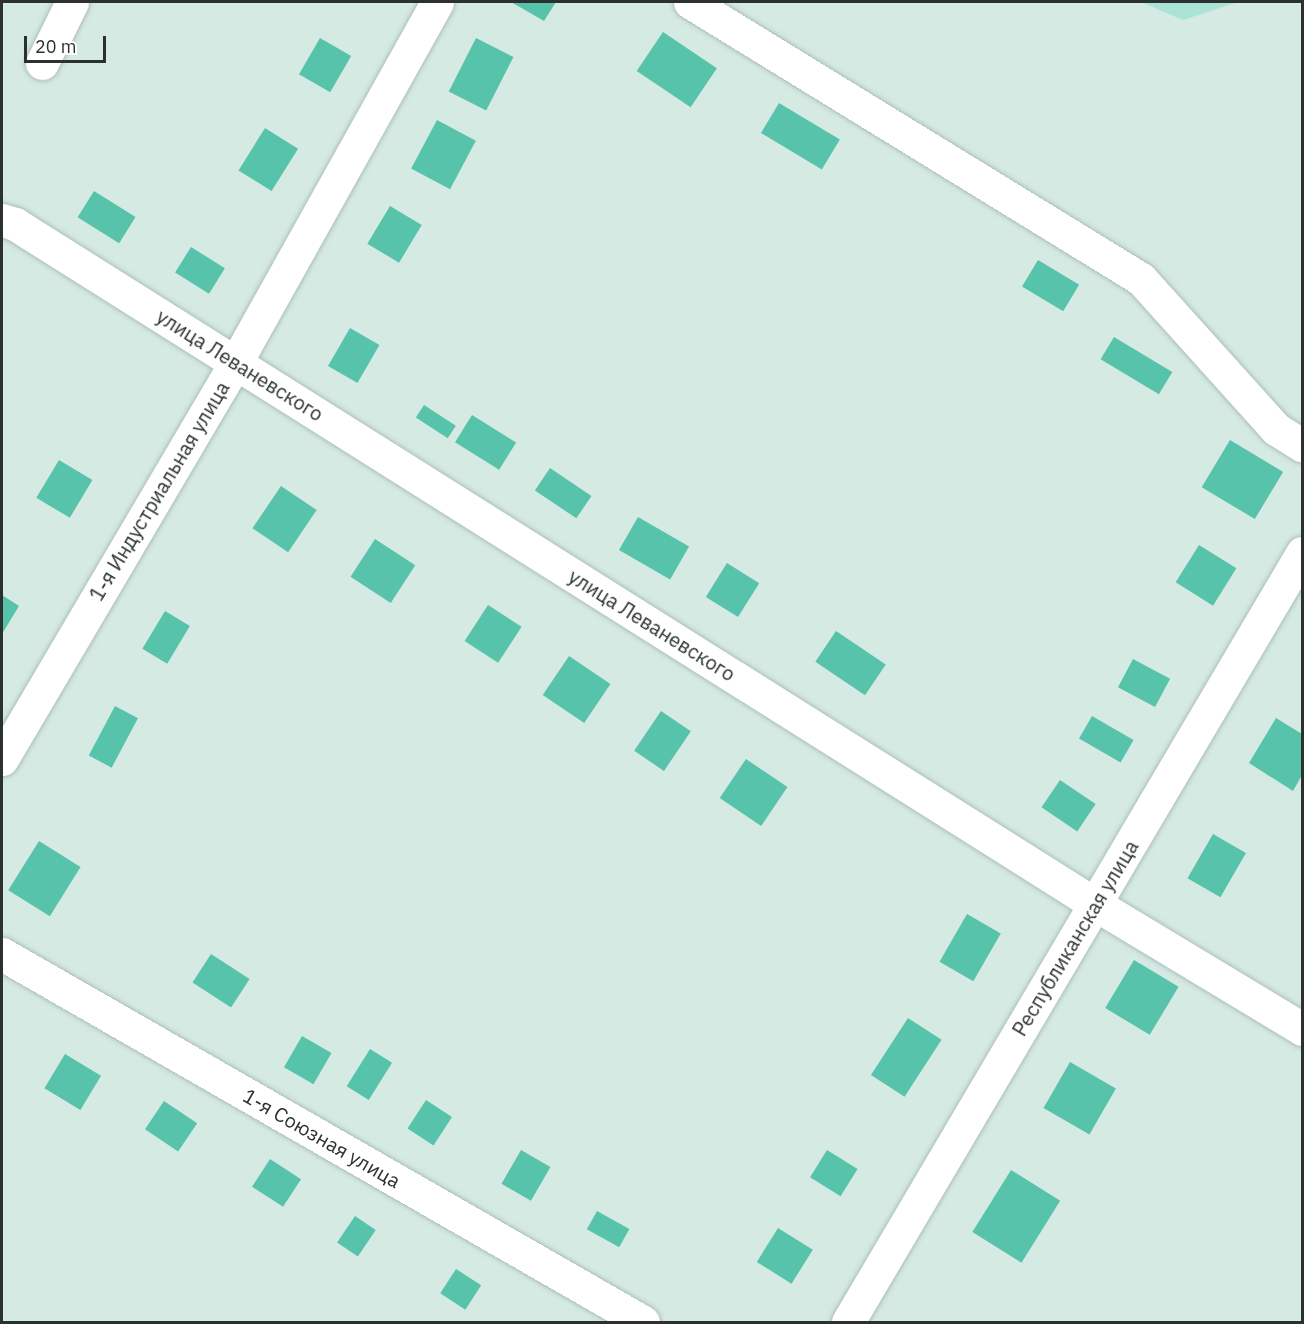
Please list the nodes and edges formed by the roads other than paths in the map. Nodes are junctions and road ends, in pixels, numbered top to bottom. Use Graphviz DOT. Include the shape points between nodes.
graph roads {
  1 [pos="72,2"];
  2 [pos="437,2"];
  3 [pos="690,2"];
  4 [pos="42,63"];
  5 [pos="2,220"];
  6 [pos="236,362"];
  7 [pos="1302,444"];
  8 [pos="1302,554"];
  9 [pos="2,759"];
  10 [pos="1095,904"];
  11 [pos="2,954"];
  12 [pos="1302,1029"];
  13 [pos="643,1323"];
  14 [pos="848,1323"];
  1 -- 4 [label="street"];
  2 -- 6 [label="street, 1-я Индустриальная улица"];
  3 -- 7 [label="street" via="1141,279 1276,429"];
  5 -- 6 [label="street, улица Леваневского" via="15,224"];
  6 -- 9 [label="street, 1-я Индустриальная улица"];
  6 -- 10 [label="street, улица Леваневского"];
  8 -- 10 [label="street, Республиканская улица"];
  10 -- 12 [label="street, улица Леваневского"];
  10 -- 14 [label="street, Республиканская улица"];
  11 -- 13 [label="street, 1-я Союзная улица"];
}
